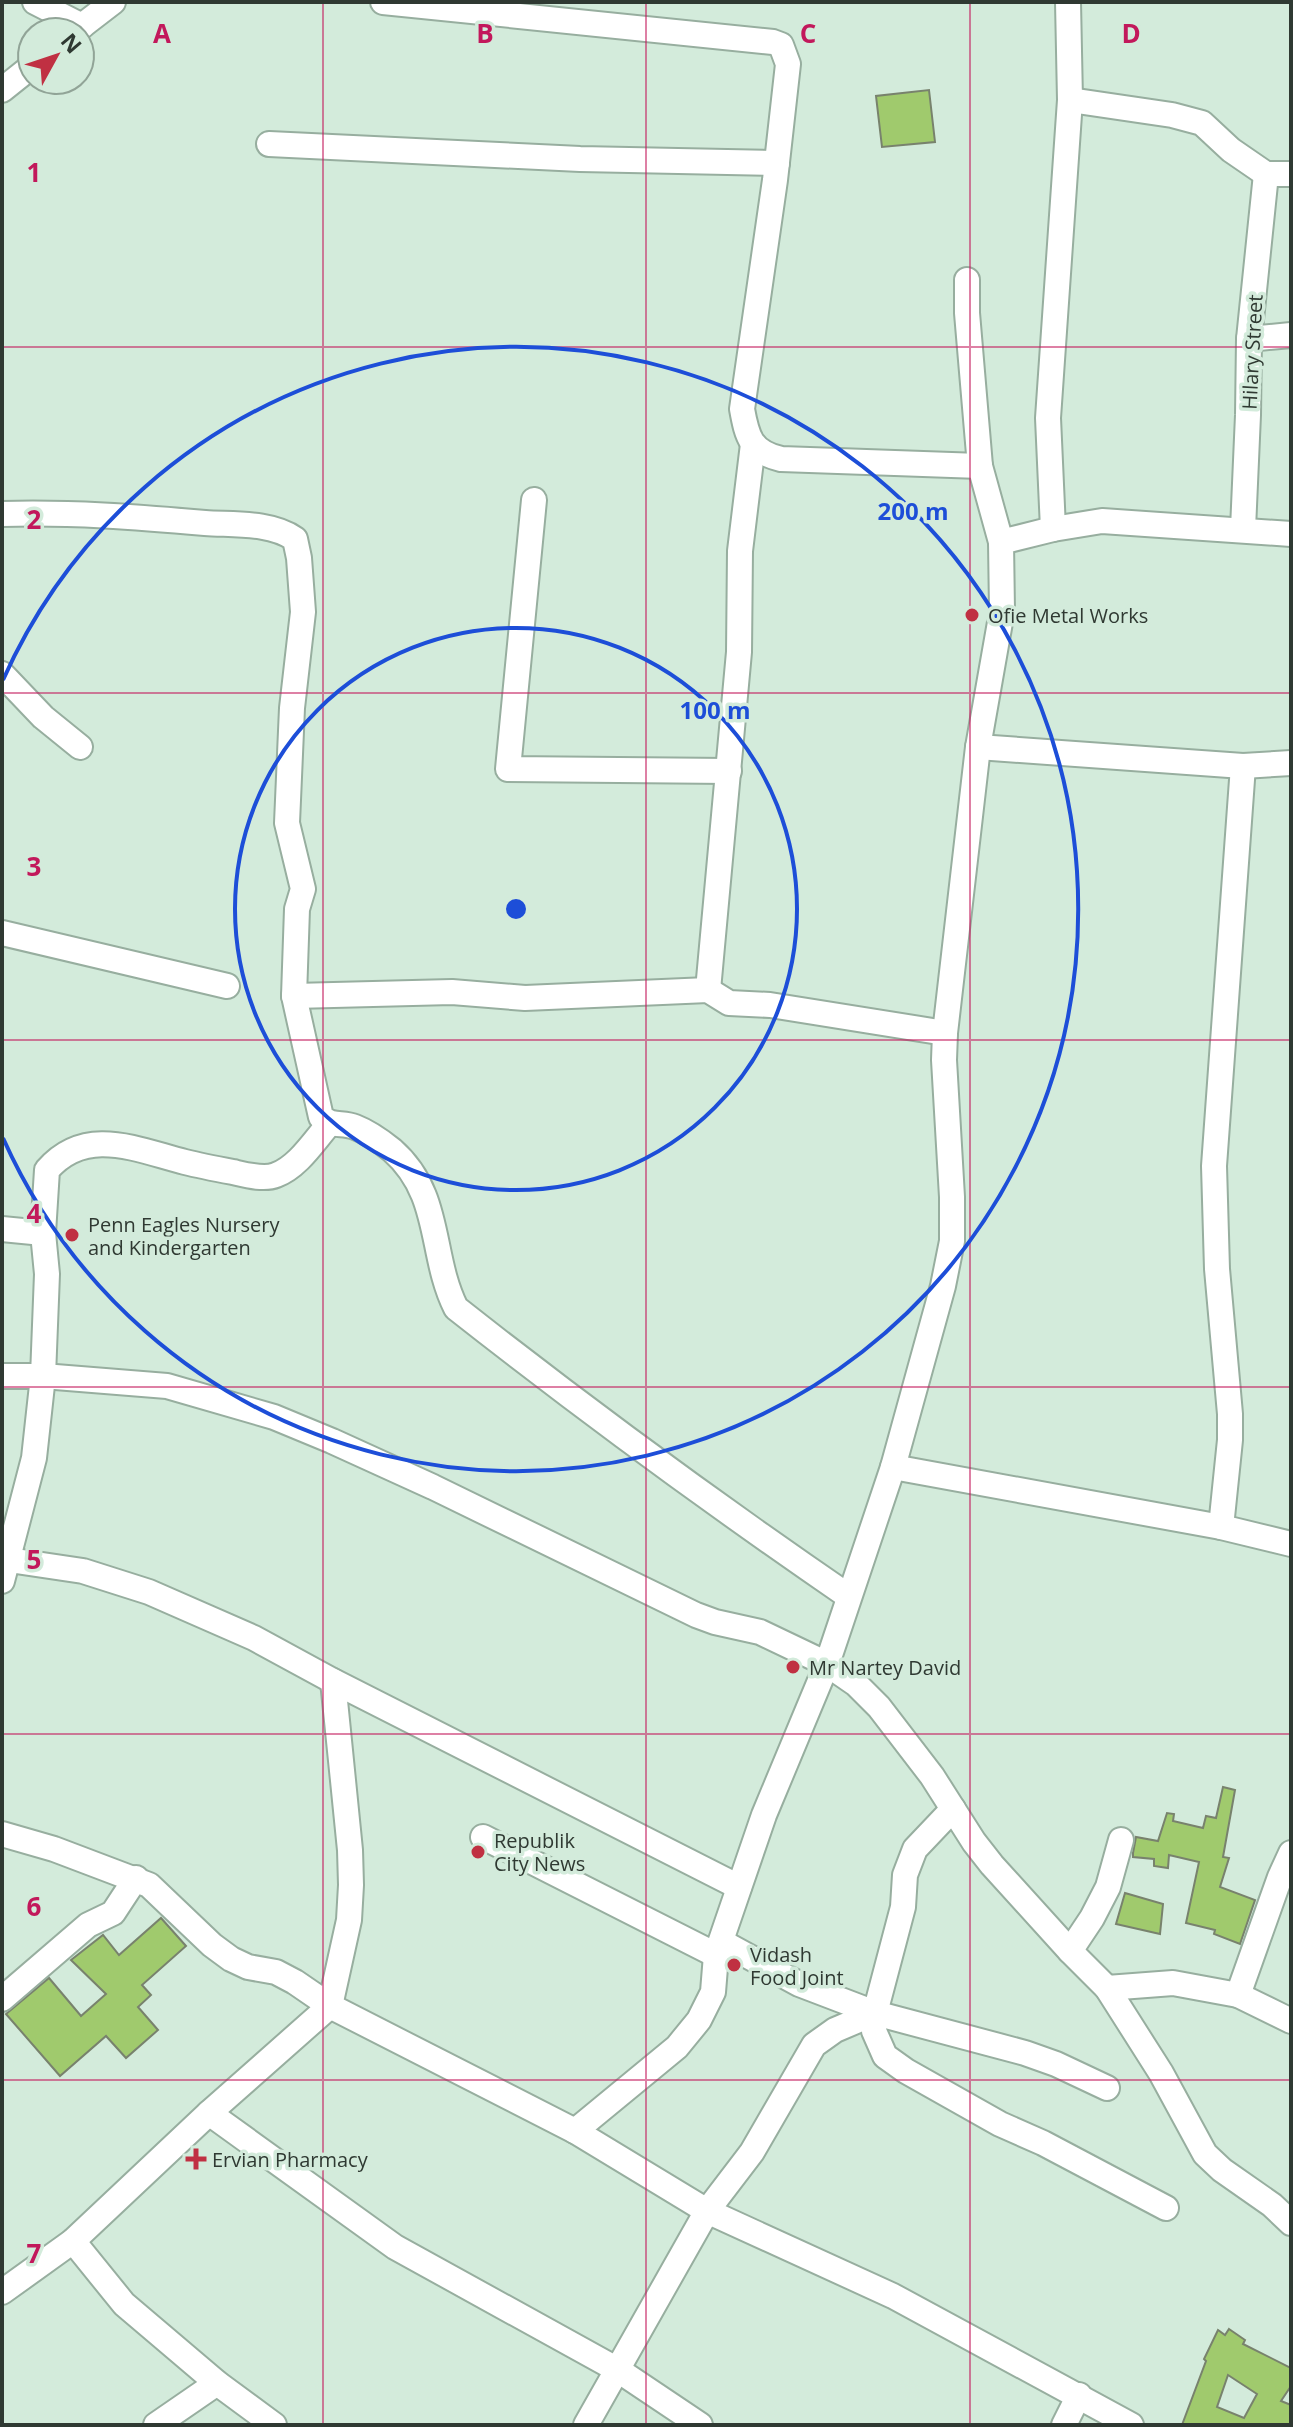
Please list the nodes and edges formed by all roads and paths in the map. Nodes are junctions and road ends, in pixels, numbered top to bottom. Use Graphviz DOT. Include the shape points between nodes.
graph roads {
  1 [pos="35,2"];
  2 [pos="113,2"];
  3 [pos="383,2"];
  4 [pos="1068,2"];
  5 [pos="57,16"];
  6 [pos="95,16"];
  7 [pos="1070,100"];
  8 [pos="269,144"];
  9 [pos="777,163"];
  10 [pos="1266,174"];
  11 [pos="1291,174"];
  12 [pos="967,280"];
  13 [pos="1291,335"];
  14 [pos="1249,339"];
  15 [pos="753,444"];
  16 [pos="980,466"];
  17 [pos="534,500"];
  18 [pos="2,514"];
  19 [pos="1053,529"];
  20 [pos="1243,529"];
  21 [pos="1291,534"];
  22 [pos="1001,542"];
  23 [pos="2,674"];
  24 [pos="80,747"];
  25 [pos="978,747"];
  26 [pos="1291,763"];
  27 [pos="1243,766"];
  28 [pos="729,771"];
  29 [pos="2,933"];
  30 [pos="227,986"];
  31 [pos="708,990"];
  32 [pos="294,996"];
  33 [pos="945,1033"];
  34 [pos="329,1124"];
  35 [pos="2,1229"];
  36 [pos="43,1233"];
  37 [pos="2,1376"];
  38 [pos="43,1376"];
  39 [pos="893,1467"];
  40 [pos="1221,1527"];
  41 [pos="1291,1544"];
  42 [pos="5,1570"];
  43 [pos="848,1596"];
  44 [pos="827,1664"];
  45 [pos="333,1681"];
  46 [pos="953,1809"];
  47 [pos="2,1834"];
  48 [pos="483,1837"];
  49 [pos="1121,1840"];
  50 [pos="1291,1853"];
  51 [pos="136,1878"];
  52 [pos="739,1887"];
  53 [pos="719,1948"];
  54 [pos="1070,1951"];
  55 [pos="1107,1988"];
  56 [pos="1238,1995"];
  57 [pos="2,1999"];
  58 [pos="330,2006"];
  59 [pos="875,2013"];
  60 [pos="1291,2021"];
  61 [pos="1107,2088"];
  62 [pos="209,2113"];
  63 [pos="575,2131"];
  64 [pos="1166,2208"];
  65 [pos="707,2211"];
  66 [pos="1291,2223"];
  67 [pos="73,2241"];
  68 [pos="2,2292"];
  69 [pos="618,2370"];
  70 [pos="217,2383"];
  71 [pos="1079,2395"];
  72 [pos="156,2425"];
  73 [pos="274,2425"];
  74 [pos="586,2425"];
  75 [pos="700,2425"];
  76 [pos="1064,2425"];
  77 [pos="1131,2425"];
  1 -- 5 [label="street"];
  2 -- 6 [label="street"];
  3 -- 9 [label="street" via="781,45 788,64"];
  4 -- 7 [label="street"];
  7 -- 10 [label="street" via="1202,123"];
  7 -- 19 [label="street" via="1048,418"];
  8 -- 9 [label="street"];
  9 -- 15 [label="street" via="742,409"];
  10 -- 11 [label="street"];
  10 -- 14 [label="street, Hilary Street"];
  12 -- 16 [label="street"];
  13 -- 14 [label="street"];
  14 -- 20 [label="street, Hilary Street"];
  15 -- 16 [label="street" via="781,459"];
  15 -- 28 [label="street" via="740,551 739,652"];
  16 -- 22 [label="street"];
  17 -- 28 [label="street" via="508,769"];
  18 -- 32 [label="street" via="183,521 284,531 295,539 303,612 287,823 303,889 297,909"];
  19 -- 20 [label="street" via="1102,521"];
  19 -- 22 [label="street"];
  20 -- 21 [label="street"];
  22 -- 25 [label="street" via="1002,611"];
  23 -- 24 [label="street"];
  25 -- 27 [label="street"];
  25 -- 33 [label="street"];
  26 -- 27 [label="street"];
  27 -- 40 [label="street" via="1214,1166 1230,1414"];
  28 -- 31 [label="street"];
  29 -- 30 [label="street"];
  31 -- 32 [label="street" via="525,998 452,992"];
  31 -- 33 [label="street" via="729,1003"];
  32 -- 34 [label="street" via="321,1117"];
  33 -- 39 [label="street" via="952,1241"];
  34 -- 36 [label="street" via="299,1160 275,1176 251,1176 131,1146 97,1144 67,1151 47,1170"];
  34 -- 43 [label="street" via="359,1128 409,1167 421,1186 456,1308 558,1389"];
  35 -- 36 [label="street"];
  36 -- 38 [label="street"];
  37 -- 38 [label="street"];
  38 -- 42 [label="street" via="34,1458"];
  38 -- 44 [label="street" via="167,1386 274,1417 433,1487 696,1615 760,1632"];
  39 -- 40 [label="street"];
  39 -- 43 [label="street"];
  40 -- 41 [label="street"];
  42 -- 45 [label="street" via="83,1571 149,1592 254,1638"];
  43 -- 44 [label="street"];
  44 -- 46 [label="street" via="879,1707"];
  44 -- 52 [label="street"];
  45 -- 52 [label="street"];
  45 -- 58 [label="street" via="351,1885 349,1920"];
  46 -- 54 [label="street" via="992,1865"];
  46 -- 59 [label="street" via="915,1849 905,1875 903,1907"];
  47 -- 51 [label="street"];
  48 -- 53 [label="street"];
  49 -- 54 [label="street" via="1108,1887"];
  50 -- 56 [label="street"];
  51 -- 57 [label="street" via="113,1913 88,1925"];
  51 -- 58 [label="street" via="231,1959 276,1972"];
  52 -- 53 [label="street"];
  53 -- 59 [label="street"];
  53 -- 63 [label="street" via="713,1992 685,2038"];
  54 -- 55 [label="street"];
  55 -- 56 [label="street" via="1173,1983"];
  55 -- 66 [label="street" via="1205,2154"];
  56 -- 60 [label="street"];
  58 -- 62 [label="street"];
  58 -- 63 [label="street"];
  59 -- 61 [label="street" via="1025,2053"];
  59 -- 64 [label="street" via="874,2031 885,2056 906,2071"];
  59 -- 65 [label="street" via="814,2045 752,2152"];
  62 -- 67 [label="street"];
  62 -- 69 [label="street" via="395,2247"];
  63 -- 65 [label="street"];
  65 -- 69 [label="street"];
  65 -- 71 [label="street" via="893,2296"];
  67 -- 68 [label="street"];
  67 -- 70 [label="street" via="124,2304"];
  69 -- 74 [label="street"];
  69 -- 75 [label="street"];
  70 -- 72 [label="street"];
  70 -- 73 [label="street"];
  71 -- 76 [label="street"];
  71 -- 77 [label="street"];
}
